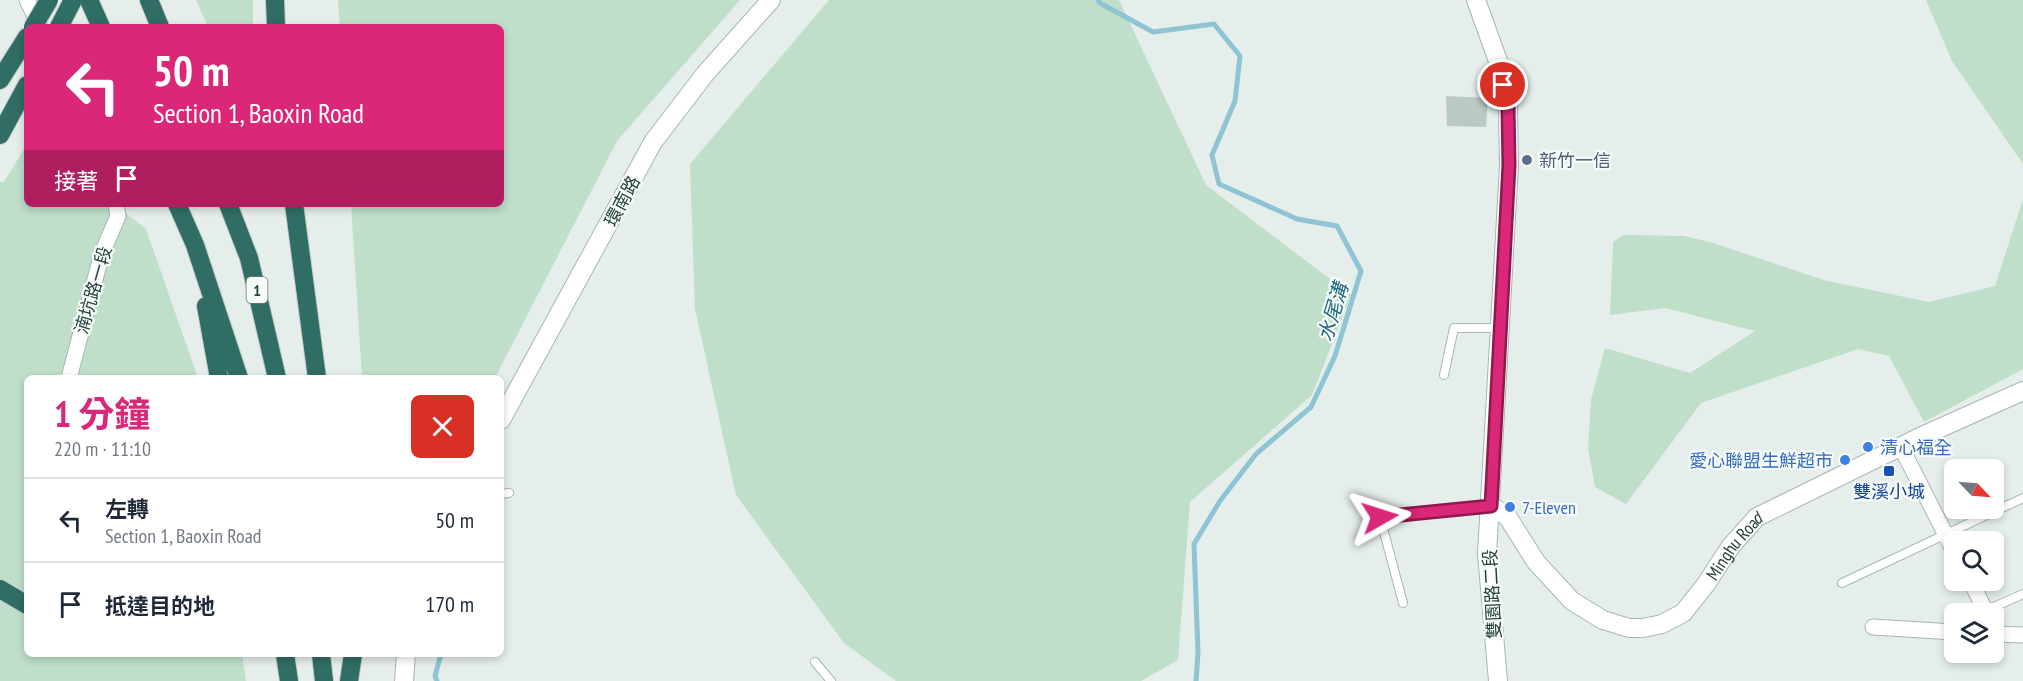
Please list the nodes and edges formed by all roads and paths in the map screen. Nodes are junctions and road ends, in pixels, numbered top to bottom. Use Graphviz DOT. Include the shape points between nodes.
graph roads {
  1 [pos="27,0"];
  2 [pos="49,0"];
  3 [pos="73,0"];
  4 [pos="89,0"];
  5 [pos="149,0"];
  6 [pos="275,0"];
  7 [pos="771,0"];
  8 [pos="1476,0"];
  9 [pos="35,24"];
  10 [pos="39,24"];
  11 [pos="60,24"];
  12 [pos="100,24"];
  13 [pos="159,24"];
  14 [pos="276,24"];
  15 [pos="24,42"];
  16 [pos="4,73"];
  17 [pos="24,91"];
  18 [pos="0,135"];
  19 [pos="116,207"];
  20 [pos="178,207"];
  21 [pos="229,207"];
  22 [pos="294,207"];
  23 [pos="195,245"];
  24 [pos="1500,328"];
  25 [pos="70,375"];
  26 [pos="218,375"];
  27 [pos="238,375"];
  28 [pos="276,375"];
  29 [pos="317,375"];
  30 [pos="1444,375"];
  31 [pos="2023,391"];
  32 [pos="504,415"];
  33 [pos="1901,447"];
  34 [pos="2023,498"];
  35 [pos="1491,506"];
  36 [pos="1944,531"];
  37 [pos="1952,531"];
  38 [pos="1944,535"];
  39 [pos="1842,584"];
  40 [pos="0,590"];
  41 [pos="2023,594"];
  42 [pos="24,603"];
  43 [pos="1403,603"];
  44 [pos="2004,603"];
  45 [pos="1873,627"];
  46 [pos="1944,631"];
  47 [pos="2004,633"];
  48 [pos="2023,635"];
  49 [pos="285,657"];
  50 [pos="321,657"];
  51 [pos="353,657"];
  52 [pos="406,657"];
  53 [pos="815,662"];
  54 [pos="289,681"];
  55 [pos="324,681"];
  56 [pos="349,681"];
  57 [pos="404,681"];
  58 [pos="831,681"];
  59 [pos="1498,681"];
  1 -- 10 [label="street"];
  2 -- 9 [label="highway, bridge"];
  3 -- 11 [label="highway"];
  4 -- 12 [label="highway"];
  5 -- 13 [label="highway"];
  6 -- 14 [label="highway"];
  7 -- 32 [label="street, 環南路" via="705,74 653,142"];
  8 -- 24 [label="street, 雙園路二段" via="1498,61 1508,108 1509,165"];
  15 -- 16 [label="highway"];
  17 -- 18 [label="highway"];
  19 -- 25 [label="street, 湳坑路一段" via="118,216 102,253"];
  20 -- 23 [label="highway"];
  21 -- 28 [label="highway, 1" via="249,258"];
  22 -- 29 [label="highway"];
  23 -- 26 [label="highway"];
  23 -- 27 [label="highway"];
  24 -- 30 [label="lane" via="1454,328"];
  24 -- 35 [label="street, 雙園路二段"];
  31 -- 33 [label="street, Minghu Road"];
  33 -- 35 [label="street, Minghu Road" via="1757,517 1683,613 1644,628 1603,620 1572,601 1536,562 1508,516"];
  33 -- 36 [label="street"];
  34 -- 37 [label="lane"];
  35 -- 43 [label="lane" via="1380,517"];
  35 -- 59 [label="street, 雙園路二段" via="1488,554"];
  38 -- 39 [label="lane"];
  40 -- 42 [label="highway"];
  41 -- 44 [label="lane"];
  45 -- 46 [label="street"];
  47 -- 48 [label="street"];
  49 -- 54 [label="highway"];
  50 -- 55 [label="highway"];
  51 -- 56 [label="highway"];
  52 -- 57 [label="street"];
  53 -- 58 [label="lane"];
}
